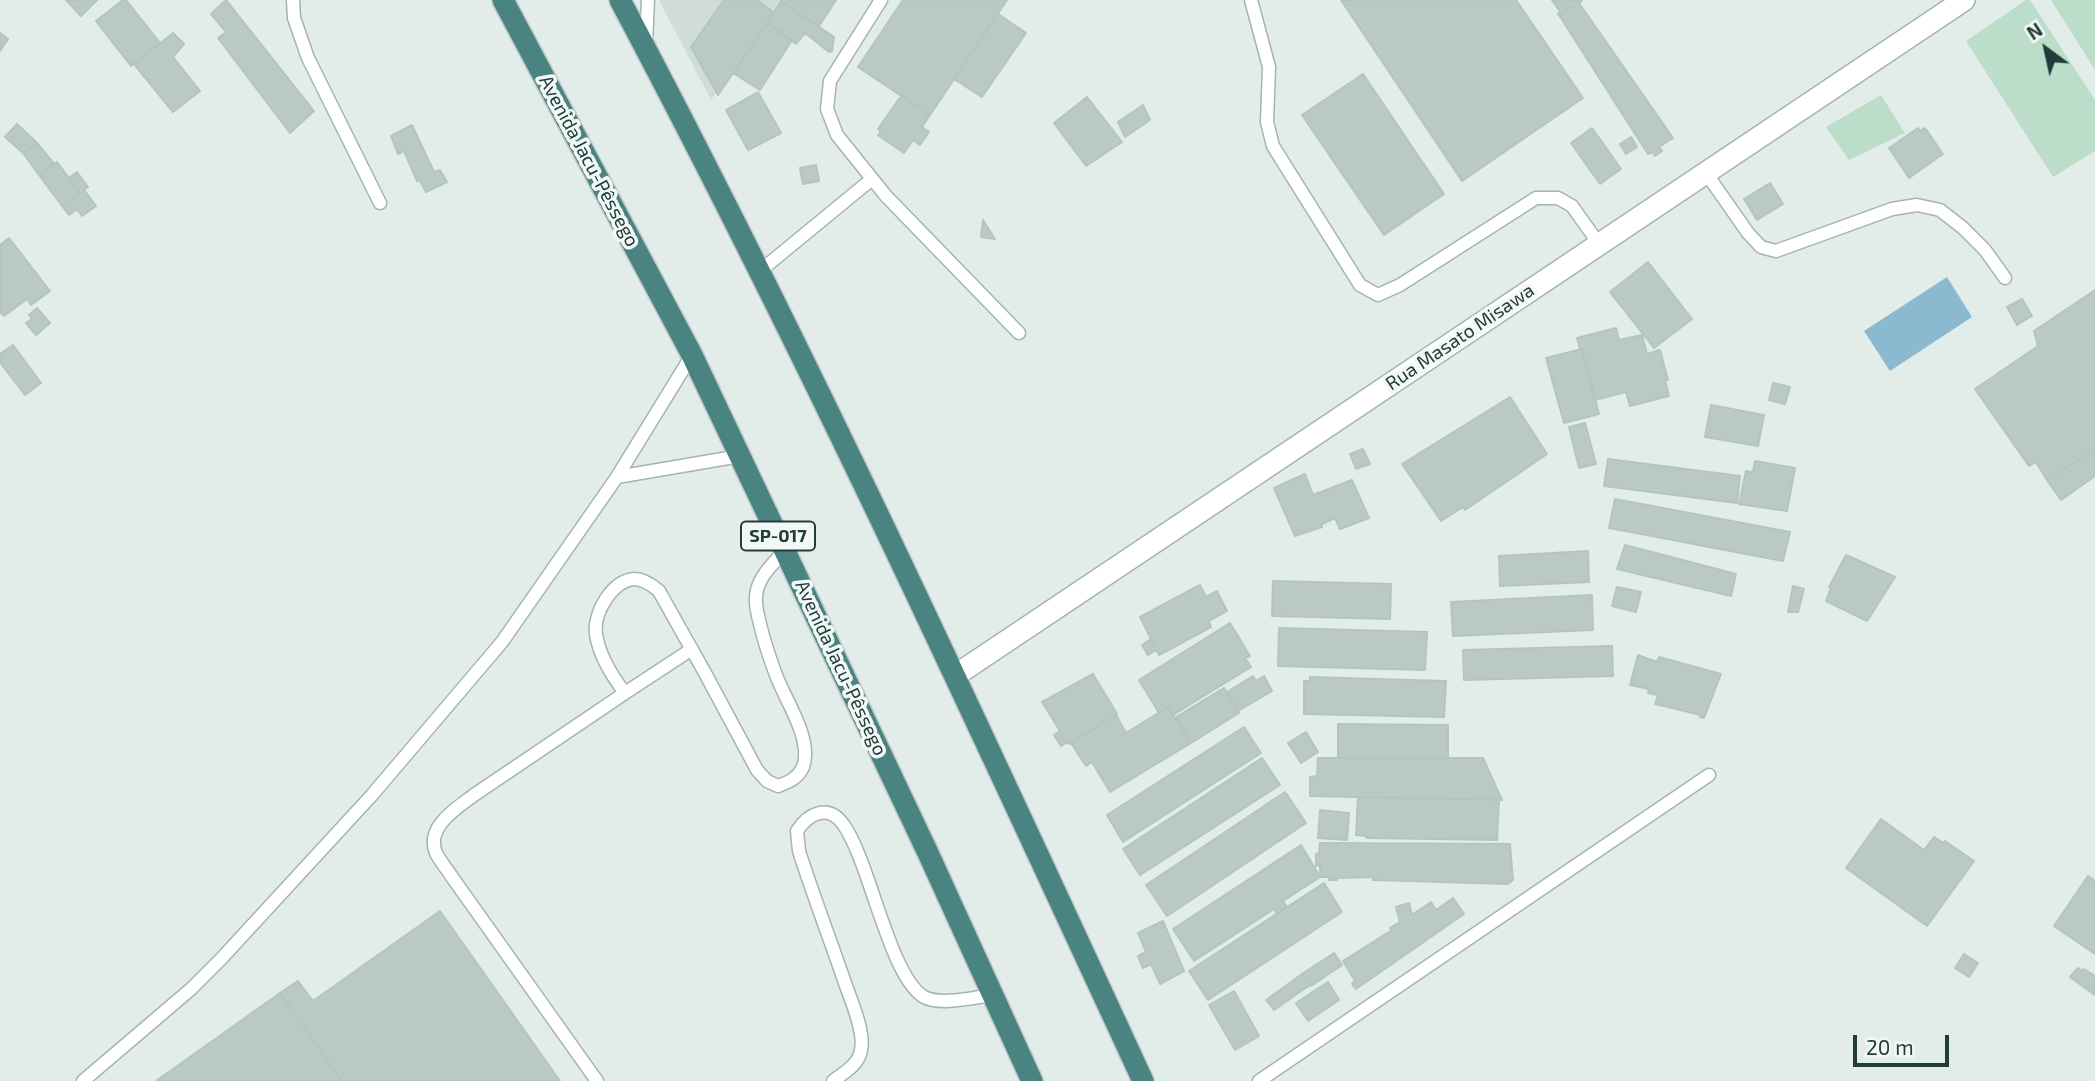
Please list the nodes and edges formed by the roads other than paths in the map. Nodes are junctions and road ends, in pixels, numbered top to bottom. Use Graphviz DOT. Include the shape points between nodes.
graph roads {
  1 [pos="293,0"];
  2 [pos="503,0"];
  3 [pos="620,0"];
  4 [pos="648,0"];
  5 [pos="881,0"];
  6 [pos="1251,0"];
  7 [pos="1964,0"];
  8 [pos="646,48"];
  9 [pos="1706,173"];
  10 [pos="872,179"];
  11 [pos="380,203"];
  12 [pos="1598,244"];
  13 [pos="760,271"];
  14 [pos="2005,278"];
  15 [pos="1018,332"];
  16 [pos="692,355"];
  17 [pos="740,456"];
  18 [pos="617,477"];
  19 [pos="785,551"];
  20 [pos="692,649"];
  21 [pos="956,675"];
  22 [pos="625,693"];
  23 [pos="1709,775"];
  24 [pos="993,995"];
  25 [pos="83,1081"];
  26 [pos="597,1081"];
  27 [pos="833,1081"];
  28 [pos="1032,1081"];
  29 [pos="1143,1081"];
  30 [pos="1259,1081"];
  1 -- 11 [label="lane" via="294,18 309,58"];
  2 -- 16 [label="highway, Avenida Jacu-Pêssego / SP-017"];
  3 -- 8 [label="highway"];
  4 -- 8 [label="lane"];
  5 -- 10 [label="lane" via="830,81 827,109 837,135"];
  6 -- 12 [label="lane" via="1269,67 1267,122 1273,146 1360,285 1378,295 1389,290 1536,198 1558,198 1572,206"];
  7 -- 9 [label="street, Rua Masato Misawa"];
  8 -- 13 [label="highway"];
  9 -- 12 [label="street, Rua Masato Misawa"];
  9 -- 14 [label="lane" via="1761,247 1776,251 1892,209 1917,205 1940,210 1963,228"];
  10 -- 13 [label="lane"];
  10 -- 15 [label="lane"];
  12 -- 21 [label="street, Rua Masato Misawa"];
  13 -- 21 [label="highway"];
  16 -- 17 [label="highway, Avenida Jacu-Pêssego / SP-017"];
  16 -- 18 [label="lane"];
  17 -- 18 [label="lane"];
  17 -- 19 [label="highway, Avenida Jacu-Pêssego / SP-017"];
  18 -- 25 [label="lane" via="502,642 372,795 191,989"];
  19 -- 20 [label="lane" via="766,571 756,592 756,609 772,666 804,744 804,764 790,782 778,786 757,769"];
  19 -- 24 [label="highway, Avenida Jacu-Pêssego / SP-017"];
  20 -- 22 [label="lane"];
  20 -- 22 [label="lane" via="653,586 632,579 618,586 602,605 595,631 604,658"];
  21 -- 29 [label="highway"];
  22 -- 26 [label="lane" via="474,795 452,812 434,837 436,852 452,877"];
  23 -- 30 [label="lane"];
  24 -- 27 [label="lane" via="941,1001 917,991 897,958 843,824 833,814 822,811 812,815 797,831 799,851 851,999 862,1049 853,1065"];
  24 -- 28 [label="highway, Avenida Jacu-Pêssego / SP-017"];
}
